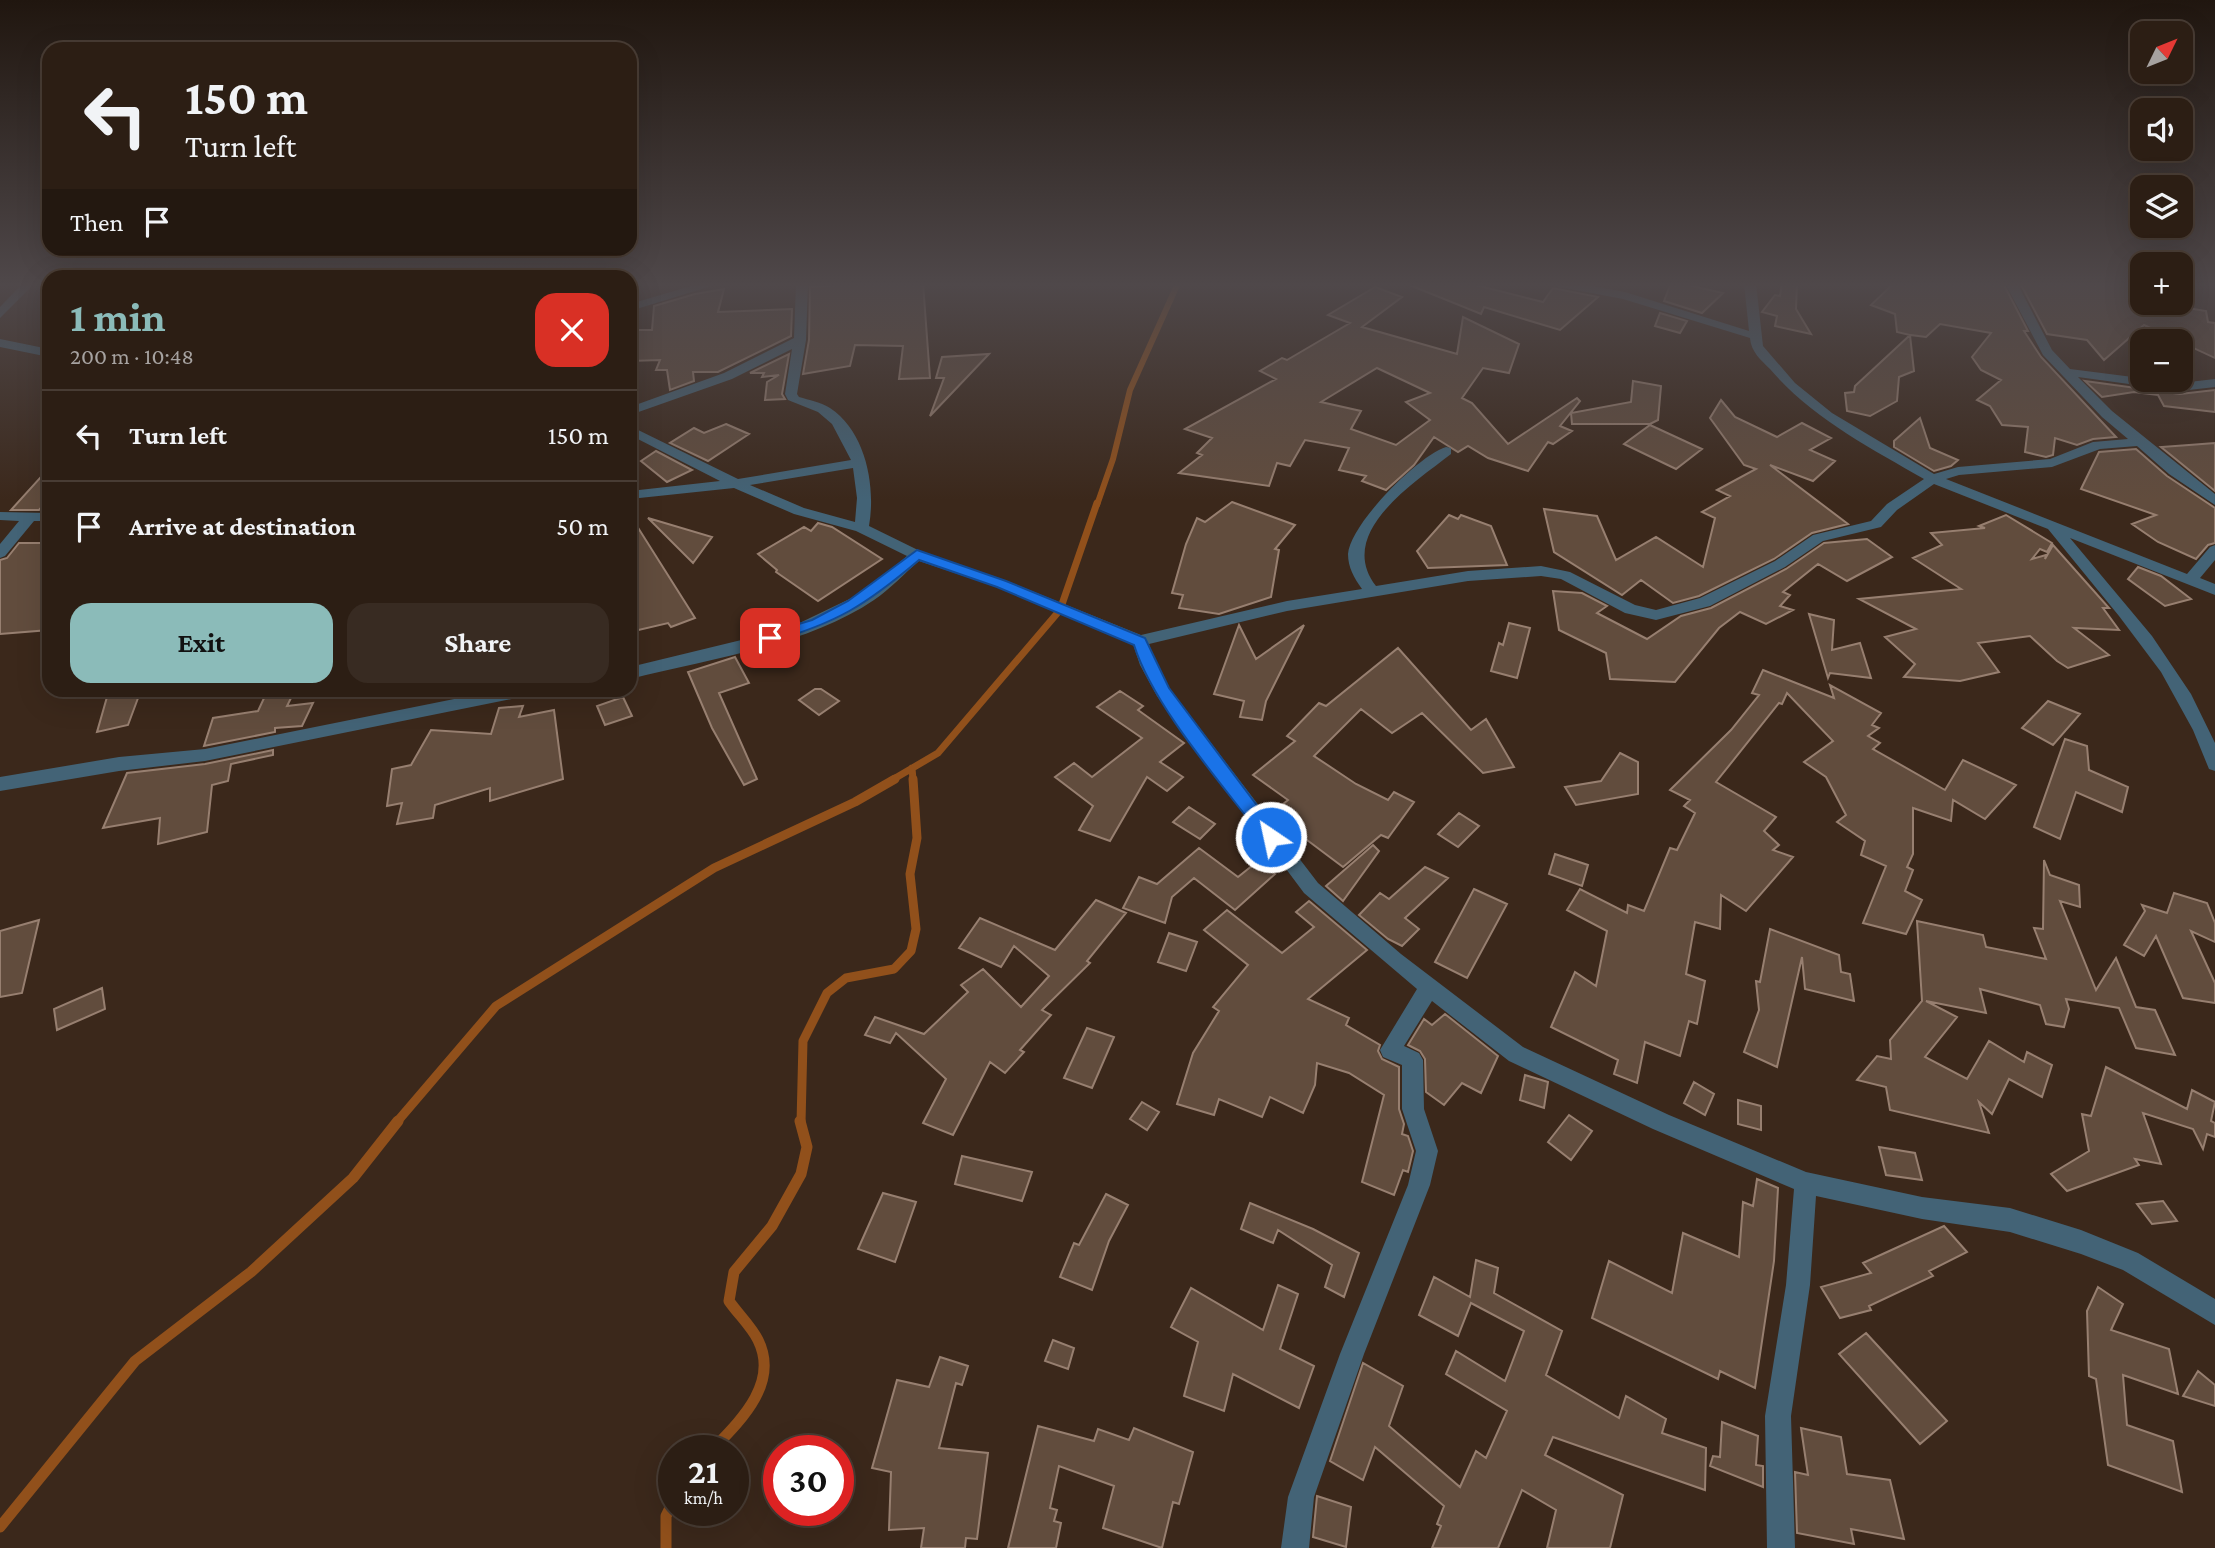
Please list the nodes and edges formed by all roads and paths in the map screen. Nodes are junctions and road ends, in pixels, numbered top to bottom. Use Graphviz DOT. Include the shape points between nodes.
graph roads {
  1 [pos="770,355"];
  2 [pos="797,355"];
  3 [pos="1764,355"];
  4 [pos="2050,355"];
  5 [pos="2067,372"];
  6 [pos="2215,383"];
  7 [pos="637,408"];
  8 [pos="637,434"];
  9 [pos="2140,442"];
  10 [pos="1446,451"];
  11 [pos="859,463"];
  12 [pos="1933,479"];
  13 [pos="736,484"];
  14 [pos="637,494"];
  15 [pos="2215,501"];
  16 [pos="0,516"];
  17 [pos="30,516"];
  18 [pos="42,517"];
  19 [pos="2053,527"];
  20 [pos="861,528"];
  21 [pos="2215,550"];
  22 [pos="0,553"];
  23 [pos="917,555"];
  24 [pos="2190,580"];
  25 [pos="2215,590"];
  26 [pos="1372,592"];
  27 [pos="1140,642"];
  28 [pos="637,671"];
  29 [pos="491,697"];
  30 [pos="2215,764"];
  31 [pos="0,784"];
  32 [pos="1429,987"];
  33 [pos="1806,1182"];
  34 [pos="2215,1313"];
  35 [pos="1295,1548"];
  36 [pos="1781,1548"];
  1 -- 7 [label="street" via="728,376"];
  2 -- 11 [label="street" via="794,400 825,411 846,435"];
  3 -- 12 [label="street" via="1827,416"];
  4 -- 5 [label="street"];
  5 -- 6 [label="street" via="2179,387"];
  5 -- 9 [label="street"];
  8 -- 13 [label="street"];
  9 -- 12 [label="street" via="2098,445 2052,463 1958,471"];
  9 -- 15 [label="street"];
  10 -- 26 [label="street" via="1371,516 1358,538 1356,567"];
  11 -- 13 [label="street"];
  11 -- 20 [label="street" via="865,512"];
  12 -- 19 [label="street"];
  12 -- 26 [label="street" via="1876,524 1818,538 1780,564 1705,602 1656,615 1630,609 1564,575 1541,571 1468,576"];
  13 -- 14 [label="street"];
  13 -- 20 [label="street" via="799,511"];
  16 -- 17 [label="street"];
  17 -- 18 [label="street"];
  17 -- 22 [label="street"];
  19 -- 24 [label="street"];
  19 -- 30 [label="street" via="2175,677 2202,727"];
  20 -- 23 [label="street"];
  21 -- 24 [label="street"];
  23 -- 27 [label="street" via="1002,584"];
  23 -- 28 [label="street" via="869,596 817,623"];
  24 -- 25 [label="street"];
  26 -- 27 [label="street" via="1287,606"];
  27 -- 32 [label="street" via="1163,692 1311,888"];
  29 -- 31 [label="street" via="205,755"];
  32 -- 33 [label="street" via="1516,1054 1661,1122"];
  32 -- 35 [label="street" via="1390,1050 1412,1060 1413,1109 1427,1150 1419,1185 1305,1485"];
  33 -- 34 [label="street" via="1922,1208 2010,1220 2081,1242 2130,1261"];
  33 -- 36 [label="street" via="1798,1285 1778,1416"];
}
